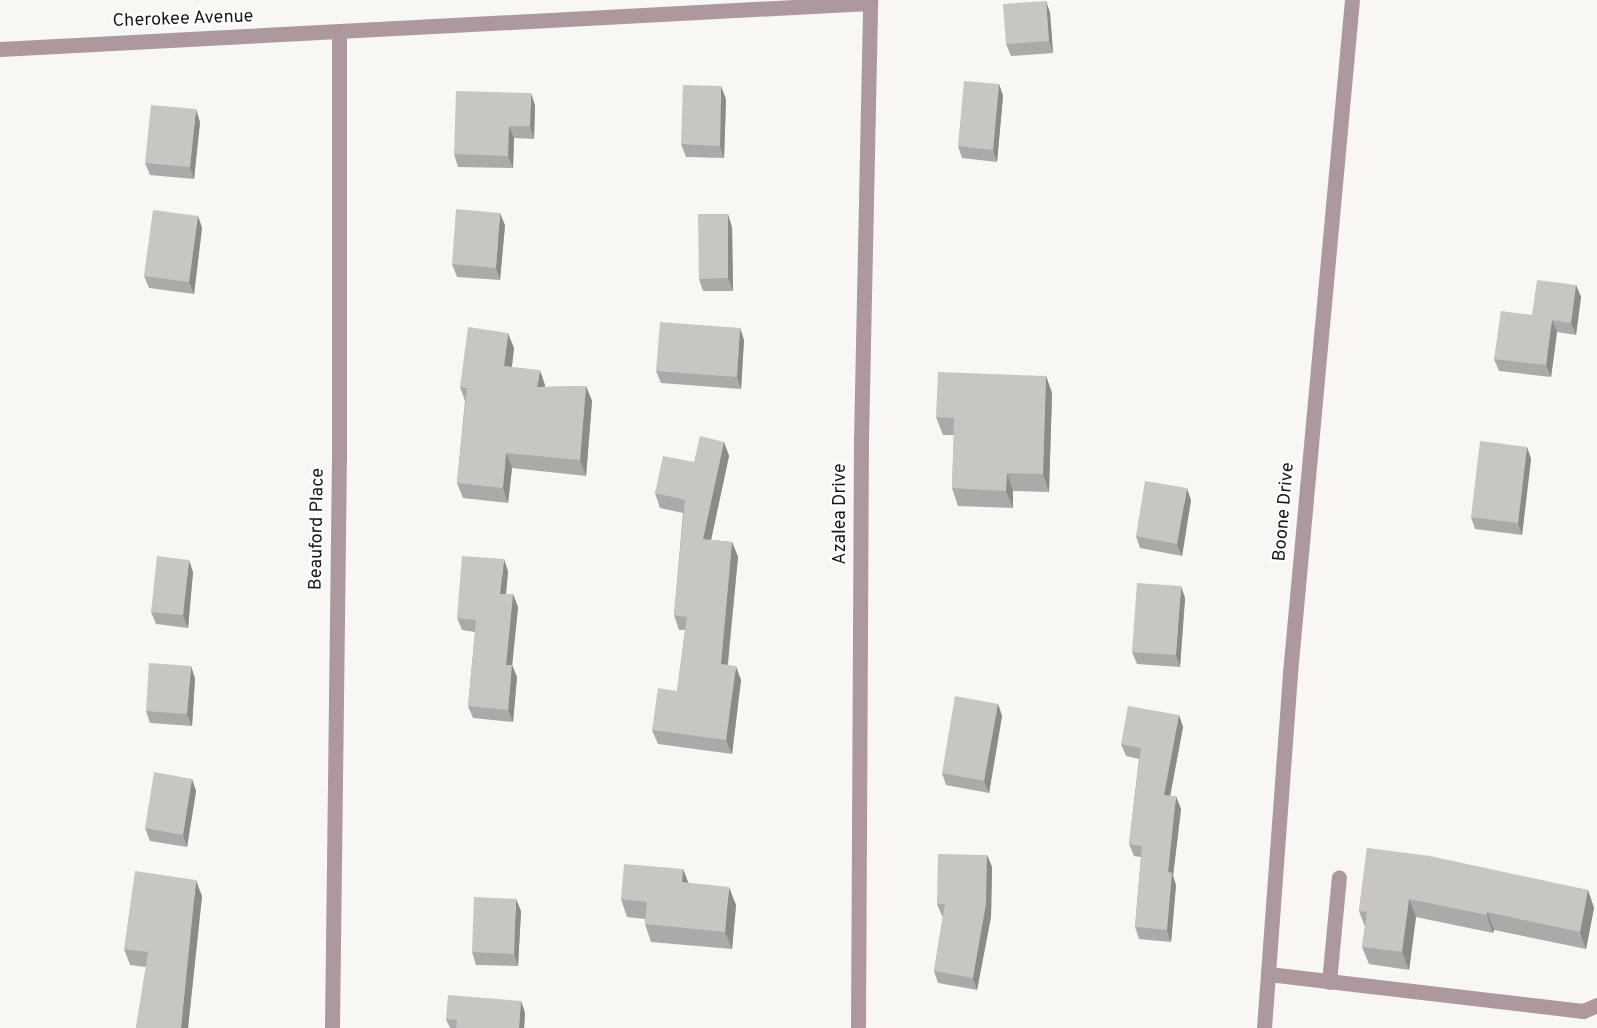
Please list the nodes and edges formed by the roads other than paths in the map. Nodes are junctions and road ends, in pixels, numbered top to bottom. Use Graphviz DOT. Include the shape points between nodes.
graph roads {
  1 [pos="1352,0"];
  2 [pos="870,2"];
  3 [pos="339,32"];
  4 [pos="0,49"];
  5 [pos="1339,877"];
  6 [pos="1268,974"];
  7 [pos="1329,982"];
  8 [pos="1597,1005"];
  9 [pos="332,1028"];
  10 [pos="858,1028"];
  11 [pos="1264,1028"];
  1 -- 6 [label="street, Boone Drive" via="1290,673"];
  2 -- 3 [label="street, Cherokee Avenue"];
  2 -- 10 [label="street, Azalea Drive" via="861,441"];
  3 -- 4 [label="street, Cherokee Avenue"];
  3 -- 9 [label="street, Beauford Place"];
  5 -- 7 [label="street"];
  6 -- 7 [label="street"];
  6 -- 11 [label="street, Boone Drive"];
  7 -- 8 [label="street" via="1583,1011"];
}
